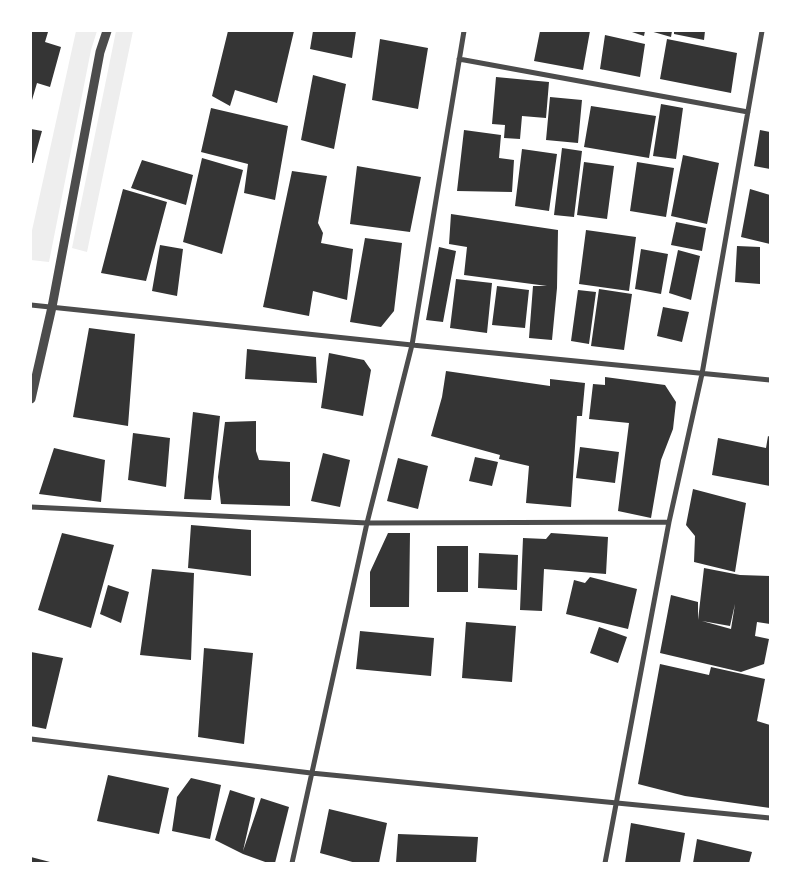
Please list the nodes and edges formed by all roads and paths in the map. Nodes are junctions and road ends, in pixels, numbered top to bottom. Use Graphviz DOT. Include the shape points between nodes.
graph roads {
  1 [pos="107,31"];
  2 [pos="464,31"];
  3 [pos="762,31"];
  4 [pos="459,59"];
  5 [pos="748,112"];
  6 [pos="31,305"];
  7 [pos="52,307"];
  8 [pos="412,346"];
  9 [pos="702,374"];
  10 [pos="770,380"];
  11 [pos="31,399"];
  12 [pos="31,507"];
  13 [pos="668,522"];
  14 [pos="367,523"];
  15 [pos="31,739"];
  16 [pos="311,773"];
  17 [pos="618,803"];
  18 [pos="770,818"];
  19 [pos="292,863"];
  20 [pos="605,863"];
  1 -- 7 [label="street" via="100,52"];
  2 -- 4 [label="street"];
  3 -- 5 [label="street"];
  4 -- 5 [label="street"];
  4 -- 8 [label="street"];
  5 -- 9 [label="street"];
  6 -- 7 [label="street"];
  7 -- 8 [label="street"];
  7 -- 11 [label="street"];
  8 -- 9 [label="street"];
  8 -- 14 [label="street"];
  9 -- 10 [label="street"];
  9 -- 13 [label="street"];
  12 -- 14 [label="street"];
  13 -- 14 [label="street"];
  13 -- 17 [label="street"];
  14 -- 16 [label="street"];
  15 -- 16 [label="street"];
  16 -- 17 [label="street"];
  16 -- 19 [label="street"];
  17 -- 18 [label="street"];
  17 -- 20 [label="street"];
}
